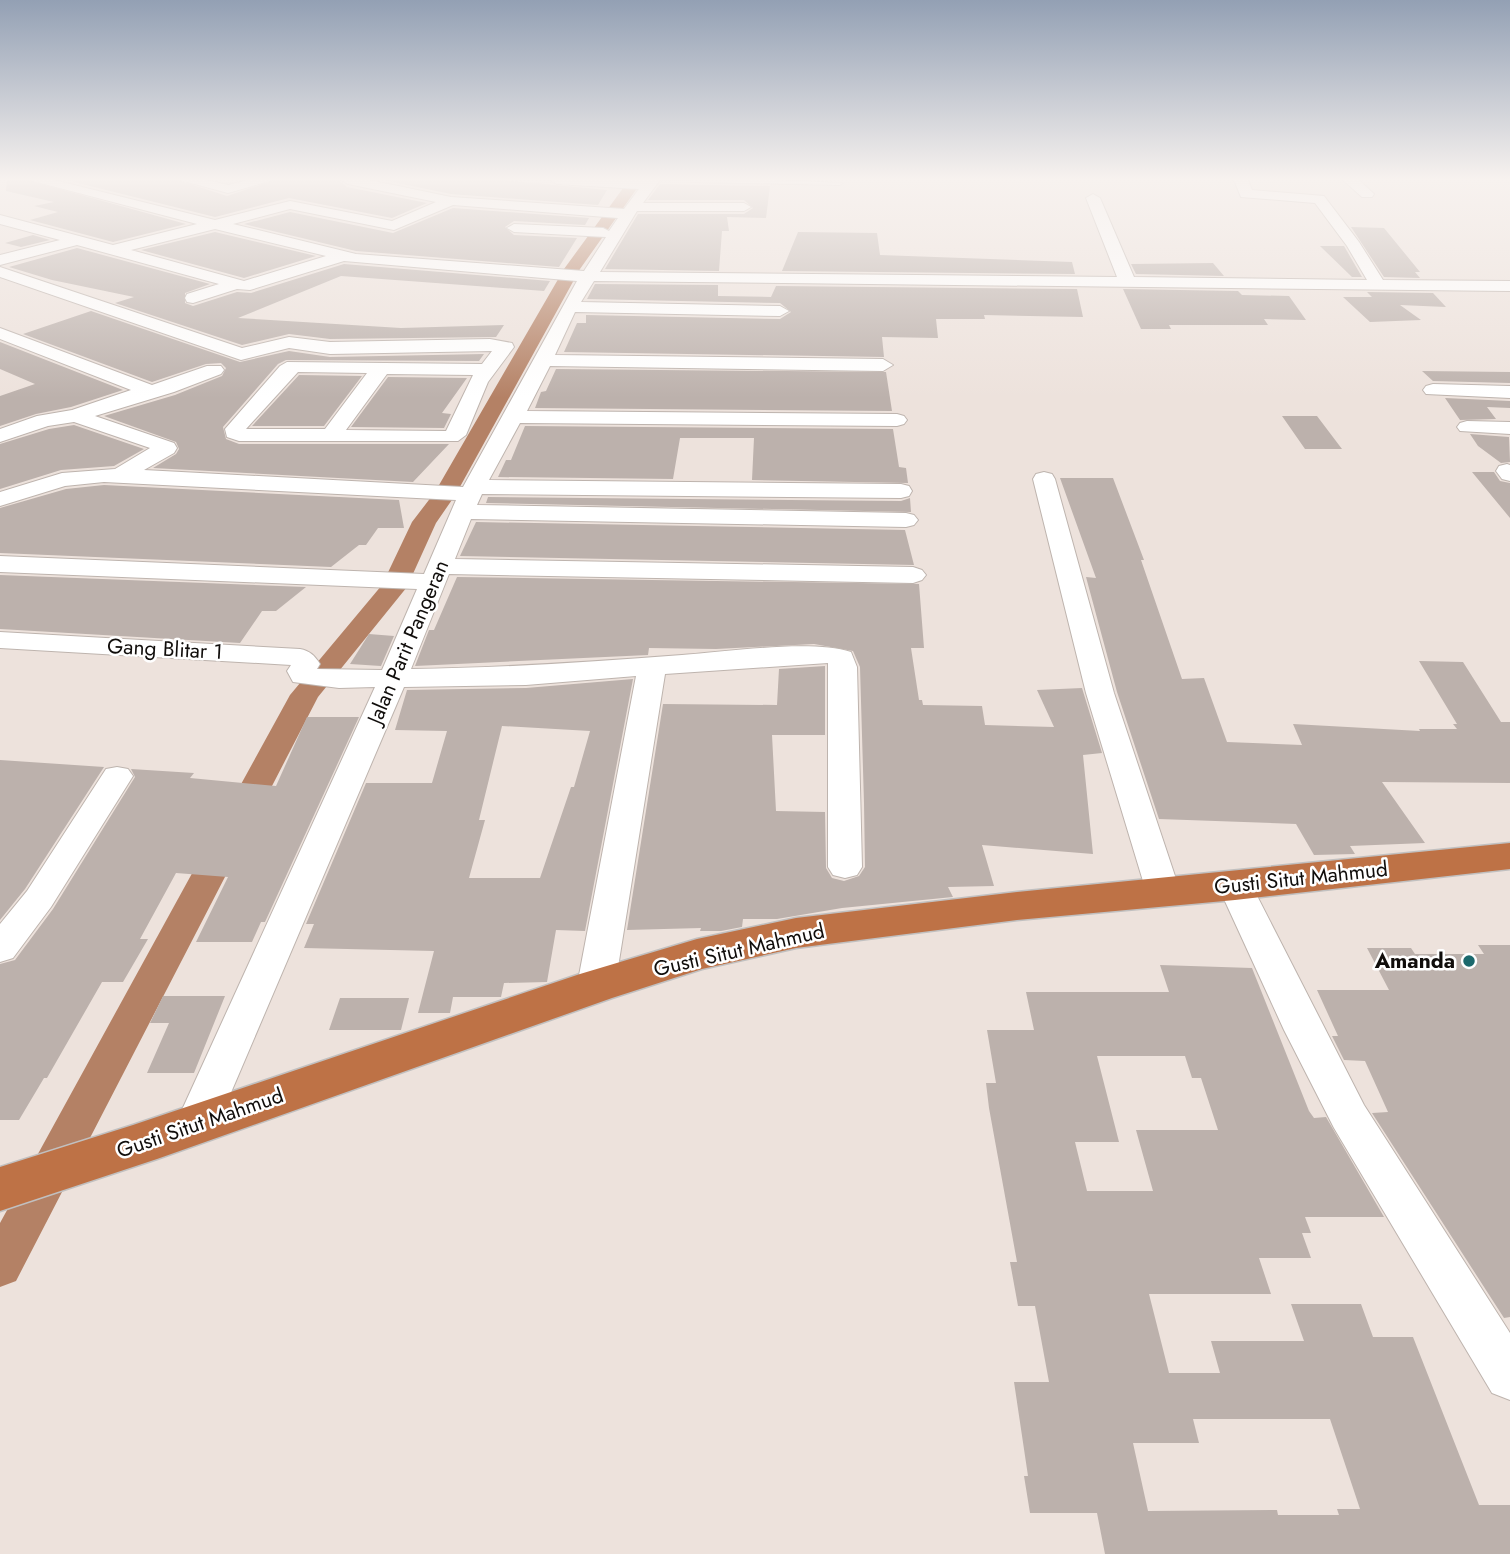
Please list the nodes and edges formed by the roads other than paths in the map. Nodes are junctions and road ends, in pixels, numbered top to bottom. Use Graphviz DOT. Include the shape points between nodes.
graph roads {
  1 [pos="28,253"];
  2 [pos="129,253"];
  3 [pos="329,253"];
  4 [pos="594,253"];
  5 [pos="1115,253"];
  6 [pos="1359,253"];
  7 [pos="343,256"];
  8 [pos="0,260"];
  9 [pos="818,260"];
  10 [pos="0,271"];
  11 [pos="584,277"];
  12 [pos="819,280"];
  13 [pos="237,284"];
  14 [pos="1128,284"];
  15 [pos="1378,285"];
  16 [pos="1510,286"];
  17 [pos="193,298"];
  18 [pos="569,307"];
  19 [pos="780,311"];
  20 [pos="0,333"];
  21 [pos="883,365"];
  22 [pos="382,367"];
  23 [pos="214,370"];
  24 [pos="509,377"];
  25 [pos="1433,390"];
  26 [pos="1510,391"];
  27 [pos="139,394"];
  28 [pos="75,416"];
  29 [pos="512,417"];
  30 [pos="897,421"];
  31 [pos="1467,427"];
  32 [pos="1510,428"];
  33 [pos="2,433"];
  34 [pos="330,437"];
  35 [pos="117,476"];
  36 [pos="1044,479"];
  37 [pos="901,491"];
  38 [pos="467,497"];
  39 [pos="0,499"];
  40 [pos="906,520"];
  41 [pos="0,564"];
  42 [pos="913,575"];
  43 [pos="430,577"];
  44 [pos="0,640"];
  45 [pos="652,667"];
  46 [pos="393,678"];
  47 [pos="117,776"];
  48 [pos="1506,861"];
  49 [pos="845,867"];
  50 [pos="1235,886"];
  51 [pos="1163,891"];
  52 [pos="0,949"];
  53 [pos="596,986"];
  54 [pos="197,1123"];
  55 [pos="0,1189"];
  56 [pos="1510,1377"];
  1 -- 8 [label="street"];
  2 -- 13 [label="street"];
  3 -- 7 [label="street"];
  4 -- 11 [label="street, Jalan Parit Pangeran"];
  5 -- 14 [label="street"];
  6 -- 15 [label="street"];
  7 -- 11 [label="street"];
  7 -- 13 [label="street" via="254,285"];
  9 -- 12 [label="street"];
  10 -- 24 [label="street" via="242,354 289,342 330,348 504,346"];
  11 -- 12 [label="street"];
  11 -- 18 [label="street, Jalan Parit Pangeran"];
  12 -- 14 [label="street"];
  13 -- 17 [label="street"];
  14 -- 15 [label="street"];
  15 -- 16 [label="street"];
  18 -- 19 [label="street"];
  18 -- 24 [label="street, Jalan Parit Pangeran"];
  20 -- 27 [label="street" via="145,389"];
  21 -- 24 [label="street"];
  22 -- 24 [label="street"];
  22 -- 34 [label="street"];
  22 -- 34 [label="street" via="295,366 234,433"];
  23 -- 27 [label="street"];
  24 -- 29 [label="street, Jalan Parit Pangeran"];
  24 -- 34 [label="street" via="455,435"];
  25 -- 26 [label="street"];
  27 -- 28 [label="street"];
  28 -- 33 [label="street"];
  28 -- 35 [label="street" via="166,448"];
  29 -- 30 [label="street"];
  29 -- 38 [label="street, Jalan Parit Pangeran"];
  31 -- 32 [label="street"];
  35 -- 38 [label="street"];
  35 -- 39 [label="street" via="62,480"];
  36 -- 51 [label="street" via="1100,693"];
  37 -- 38 [label="street"];
  38 -- 40 [label="street"];
  38 -- 43 [label="street, Jalan Parit Pangeran"];
  41 -- 43 [label="street" via="375,581"];
  42 -- 43 [label="street"];
  43 -- 46 [label="street, Jalan Parit Pangeran"];
  44 -- 46 [label="street, Gang Blitar 1" via="300,657 306,664 303,676 309,678"];
  45 -- 46 [label="street" via="526,676"];
  45 -- 49 [label="street" via="813,654 841,658"];
  45 -- 53 [label="street"];
  46 -- 54 [label="street, Jalan Parit Pangeran"];
  47 -- 52 [label="street" via="39,898"];
  48 -- 50 [label="highway, Gusti Situt Mahmud"];
  50 -- 51 [label="highway, Gusti Situt Mahmud"];
  50 -- 56 [label="street" via="1328,1078"];
  51 -- 53 [label="highway, Gusti Situt Mahmud" via="796,933 698,955"];
  53 -- 54 [label="highway, Gusti Situt Mahmud"];
  54 -- 55 [label="highway, Gusti Situt Mahmud"];
}
